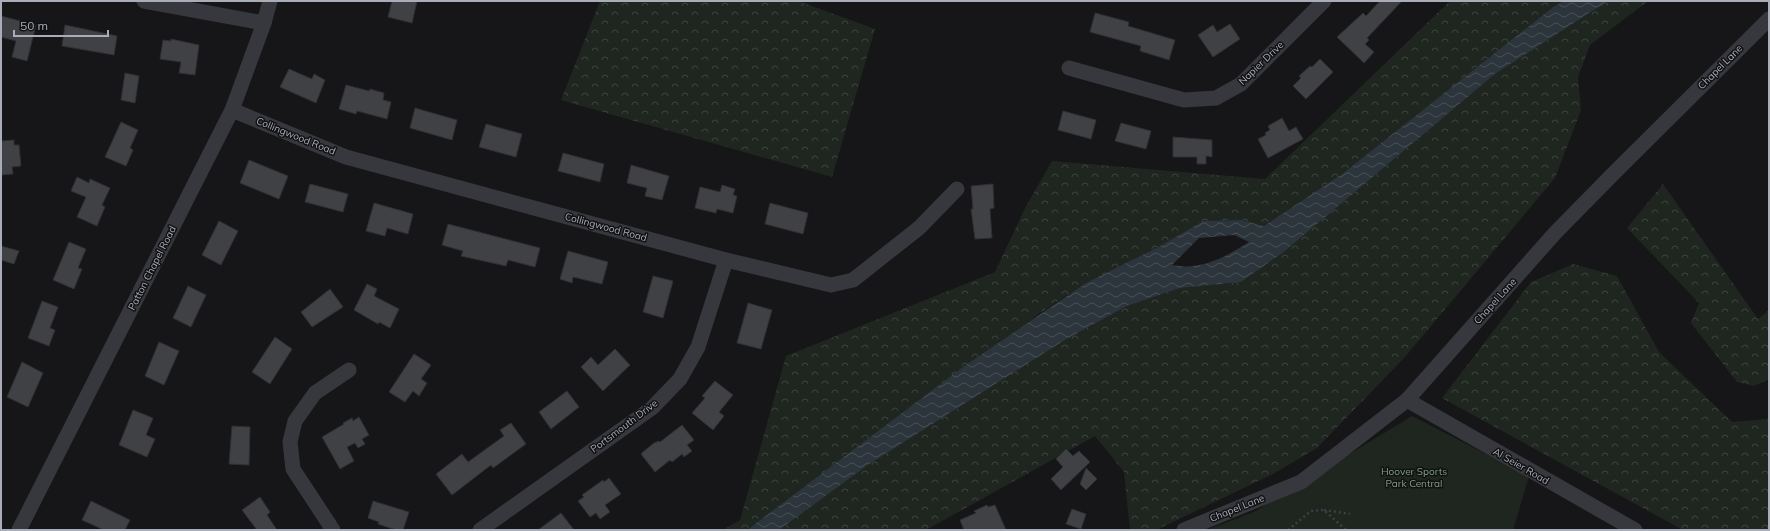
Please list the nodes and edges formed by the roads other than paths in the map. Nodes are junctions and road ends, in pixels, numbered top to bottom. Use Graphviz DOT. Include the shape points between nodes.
graph roads {
  1 [pos="144,1"];
  2 [pos="270,1"];
  3 [pos="1324,1"];
  4 [pos="1769,19"];
  5 [pos="264,23"];
  6 [pos="1069,68"];
  7 [pos="232,110"];
  8 [pos="957,189"];
  9 [pos="726,260"];
  10 [pos="349,370"];
  11 [pos="1407,400"];
  12 [pos="1627,528"];
  13 [pos="19,530"];
  14 [pos="334,530"];
  15 [pos="480,530"];
  16 [pos="1184,530"];
  1 -- 5 [label="street"];
  2 -- 5 [label="street, Patton Chapel Road"];
  3 -- 6 [label="street, Napier Drive" via="1241,84 1216,98 1184,100"];
  4 -- 11 [label="street, Chapel Lane" via="1556,233"];
  5 -- 7 [label="street, Patton Chapel Road"];
  7 -- 9 [label="street, Collingwood Road" via="346,156"];
  7 -- 13 [label="street, Patton Chapel Road"];
  8 -- 9 [label="street, Collingwood Road" via="919,228 853,280 831,285"];
  9 -- 15 [label="street, Portsmouth Drive" via="698,347 680,379 652,408"];
  10 -- 14 [label="street" via="315,393 295,421 290,442 293,469"];
  11 -- 12 [label="street, Al Seier Road"];
  11 -- 16 [label="street, Chapel Lane" via="1301,482"];
}
